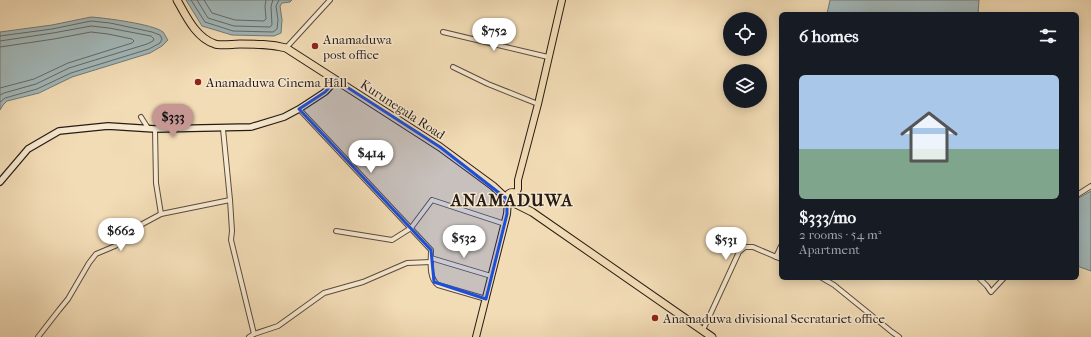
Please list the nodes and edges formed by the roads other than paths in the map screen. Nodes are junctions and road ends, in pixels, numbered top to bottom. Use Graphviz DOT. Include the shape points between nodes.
graph roads {
  1 [pos="176,0"];
  2 [pos="330,0"];
  3 [pos="562,0"];
  4 [pos="443,32"];
  5 [pos="286,48"];
  6 [pos="548,56"];
  7 [pos="453,67"];
  8 [pos="336,80"];
  9 [pos="538,104"];
  10 [pos="299,109"];
  11 [pos="140,117"];
  12 [pos="148,128"];
  13 [pos="155,129"];
  14 [pos="223,129"];
  15 [pos="0,182"];
  16 [pos="1091,186"];
  17 [pos="1079,194"];
  18 [pos="512,197"];
  19 [pos="230,200"];
  20 [pos="161,214"];
  21 [pos="505,224"];
  22 [pos="411,228"];
  23 [pos="336,231"];
  24 [pos="779,250"];
  25 [pos="776,256"];
  26 [pos="779,258"];
  27 [pos="431,260"];
  28 [pos="491,276"];
  29 [pos="825,280"];
  30 [pos="981,280"];
  31 [pos="1002,280"];
  32 [pos="486,299"];
  33 [pos="703,330"];
  34 [pos="254,334"];
  35 [pos="38,337"];
  36 [pos="249,337"];
  37 [pos="476,337"];
  38 [pos="712,337"];
  39 [pos="900,337"];
  1 -- 5 [label="highway, Kurunegala Road" via="201,36 215,45 260,44"];
  2 -- 5 [label="street"];
  3 -- 6 [label="main road"];
  4 -- 6 [label="street"];
  5 -- 8 [label="highway, Kurunegala Road"];
  6 -- 9 [label="main road"];
  7 -- 9 [label="street"];
  8 -- 10 [label="street" via="325,92"];
  8 -- 18 [label="highway, Kurunegala Road"];
  9 -- 18 [label="main road"];
  10 -- 14 [label="street" via="284,117 251,127"];
  10 -- 22 [label="street"];
  11 -- 12 [label="street"];
  12 -- 13 [label="street"];
  12 -- 15 [label="street" via="108,126 59,131 28,149"];
  13 -- 14 [label="street"];
  13 -- 20 [label="street" via="156,183"];
  14 -- 19 [label="street"];
  16 -- 17 [label="street"];
  18 -- 21 [label="main road" via="511,209"];
  18 -- 33 [label="highway, Kurunegala Road"];
  19 -- 20 [label="street"];
  19 -- 34 [label="street" via="231,240"];
  20 -- 35 [label="street" via="135,228 115,246 96,254 68,299"];
  21 -- 22 [label="street" via="432,200"];
  21 -- 28 [label="main road"];
  22 -- 23 [label="street" via="392,240"];
  22 -- 27 [label="street" via="431,250"];
  24 -- 25 [label="street"];
  25 -- 26 [label="street"];
  25 -- 33 [label="street" via="753,247 745,247 739,252"];
  27 -- 28 [label="street"];
  27 -- 32 [label="street" via="432,276 438,285"];
  27 -- 34 [label="street" via="407,263 363,282 324,293 278,326"];
  28 -- 32 [label="main road"];
  29 -- 39 [label="street"];
  30 -- 31 [label="street" via="991,292"];
  32 -- 37 [label="main road"];
  33 -- 38 [label="highway, Kurunegala Road"];
  34 -- 36 [label="street"];
}
